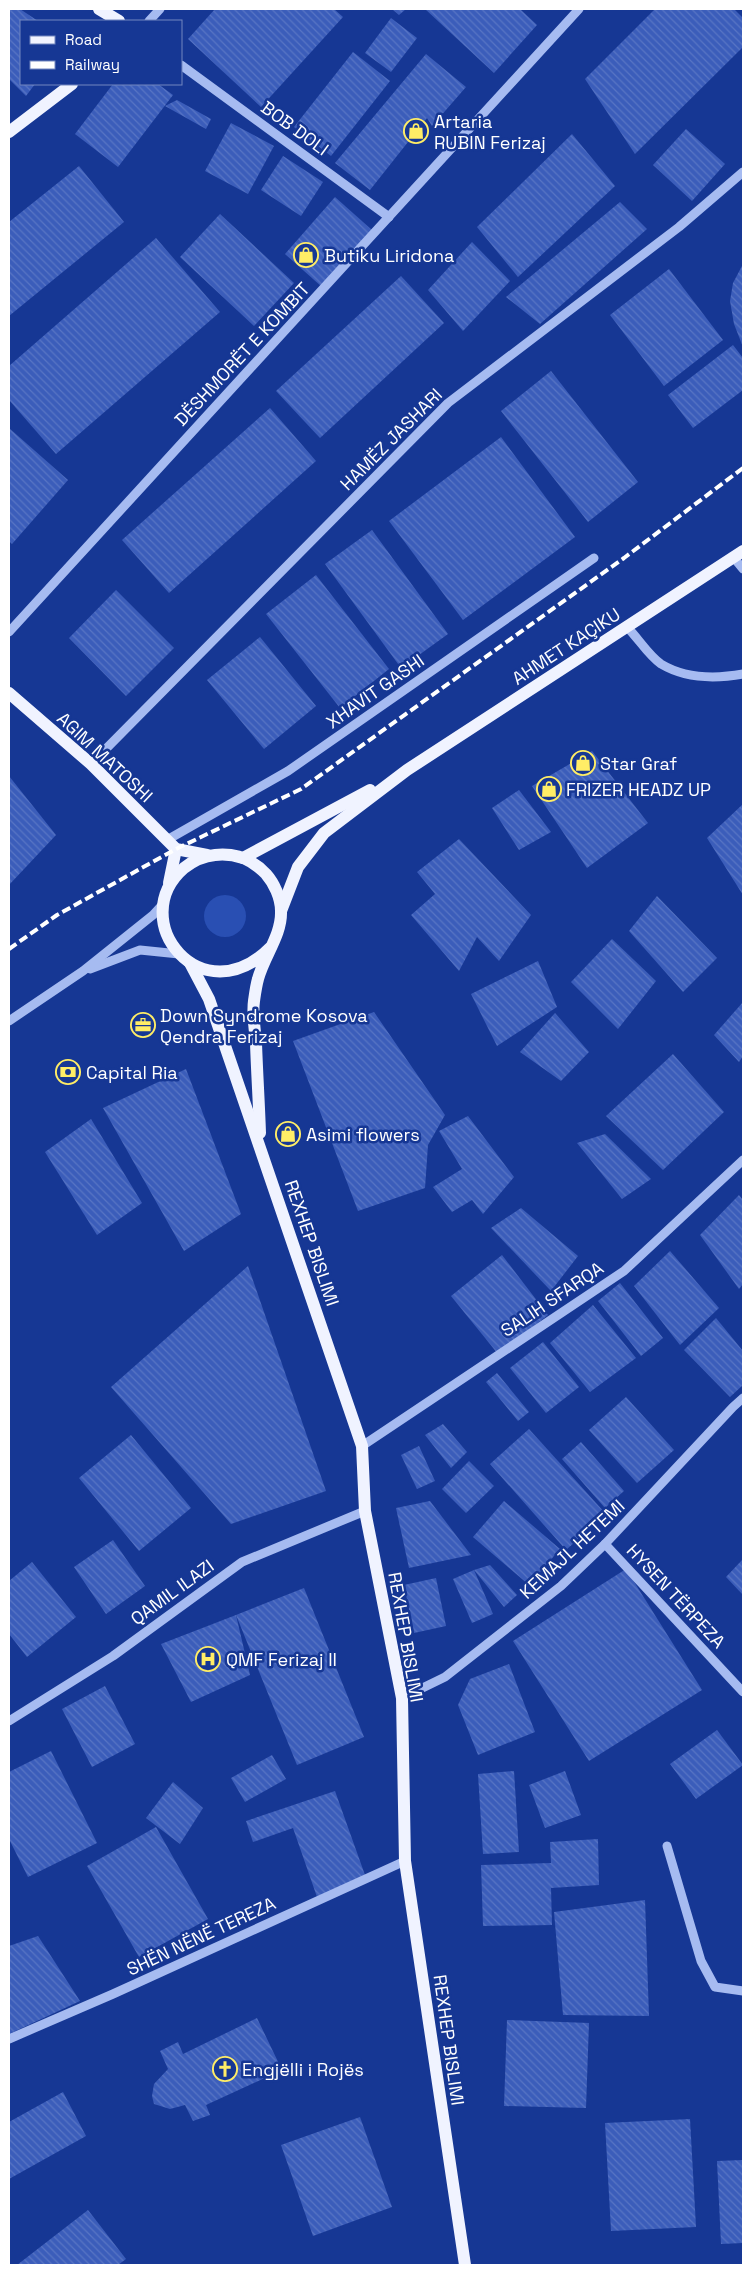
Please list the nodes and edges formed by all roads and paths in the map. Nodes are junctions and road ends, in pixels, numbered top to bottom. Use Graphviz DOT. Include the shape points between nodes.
graph roads {
  1 [pos="99,9"];
  2 [pos="160,9"];
  3 [pos="580,9"];
  4 [pos="117,20"];
  5 [pos="150,20"];
  6 [pos="182,66"];
  7 [pos="71,85"];
  8 [pos="9,132"];
  9 [pos="743,172"];
  10 [pos="389,217"];
  11 [pos="738,555"];
  12 [pos="594,558"];
  13 [pos="743,569"];
  14 [pos="627,627"];
  15 [pos="9,632"];
  16 [pos="743,674"];
  17 [pos="9,693"];
  18 [pos="91,764"];
  19 [pos="408,770"];
  20 [pos="171,845"];
  21 [pos="207,855"];
  22 [pos="243,858"];
  23 [pos="165,897"];
  24 [pos="282,911"];
  25 [pos="271,947"];
  26 [pos="179,954"];
  27 [pos="190,963"];
  28 [pos="83,971"];
  29 [pos="9,1021"];
  30 [pos="261,1149"];
  31 [pos="743,1160"];
  32 [pos="743,1398"];
  33 [pos="362,1446"];
  34 [pos="365,1511"];
  35 [pos="606,1544"];
  36 [pos="743,1692"];
  37 [pos="402,1698"];
  38 [pos="9,1721"];
  39 [pos="667,1846"];
  40 [pos="405,1860"];
  41 [pos="743,1991"];
  42 [pos="9,2039"];
  43 [pos="465,2265"];
  1 -- 4 [label="main road"];
  2 -- 5 [label="street"];
  3 -- 10 [label="street, DËSHMORËT E KOMBIT"];
  6 -- 10 [label="street, BOB DOLI"];
  7 -- 8 [label="main road"];
  9 -- 18 [label="street, HAMËZ JASHARI" via="679,227 448,403"];
  10 -- 15 [label="street, DËSHMORËT E KOMBIT"];
  11 -- 13 [label="street"];
  11 -- 14 [label="main road, AHMET KAÇIKU"];
  12 -- 20 [label="street, XHAVIT GASHI" via="288,771"];
  14 -- 16 [label="street" via="660,663 686,675 712,678"];
  14 -- 19 [label="main road, AHMET KAÇIKU"];
  17 -- 18 [label="main road, AGIM MATOSHI"];
  18 -- 20 [label="main road, AGIM MATOSHI"];
  19 -- 22 [label="main road, AHMET KAÇIKU"];
  19 -- 24 [label="main road, AHMET KAÇIKU" via="324,833 298,867"];
  20 -- 21 [label="main road"];
  20 -- 23 [label="main road"];
  21 -- 22 [label="main road"];
  21 -- 23 [label="main road" via="191,862 177,875"];
  22 -- 24 [label="main road" via="270,878"];
  23 -- 26 [label="main road" via="164,921 169,939"];
  23 -- 28 [label="street" via="153,914"];
  24 -- 25 [label="main road"];
  25 -- 27 [label="main road" via="242,969 224,973"];
  25 -- 30 [label="main road, REXHEP BISLIMI" via="258,979 254,1004"];
  26 -- 27 [label="main road"];
  26 -- 28 [label="street" via="140,950"];
  27 -- 30 [label="main road, REXHEP BISLIMI" via="209,999"];
  28 -- 29 [label="street"];
  30 -- 33 [label="main road, REXHEP BISLIMI"];
  31 -- 33 [label="street, SALIH SFARQA" via="624,1271"];
  32 -- 35 [label="street, KEMAJL HETEMI"];
  33 -- 34 [label="main road, REXHEP BISLIMI"];
  34 -- 37 [label="main road, REXHEP BISLIMI"];
  34 -- 38 [label="street, QAMIL ILAZI" via="242,1562 113,1656"];
  35 -- 36 [label="street, HYSEN TËRPEZA"];
  35 -- 37 [label="street, KEMAJL HETEMI" via="560,1586 445,1677"];
  37 -- 40 [label="main road, REXHEP BISLIMI"];
  39 -- 41 [label="street" via="701,1961 715,1986"];
  40 -- 42 [label="street, SHËN NËNË TEREZA"];
  40 -- 43 [label="main road, REXHEP BISLIMI"];
}
